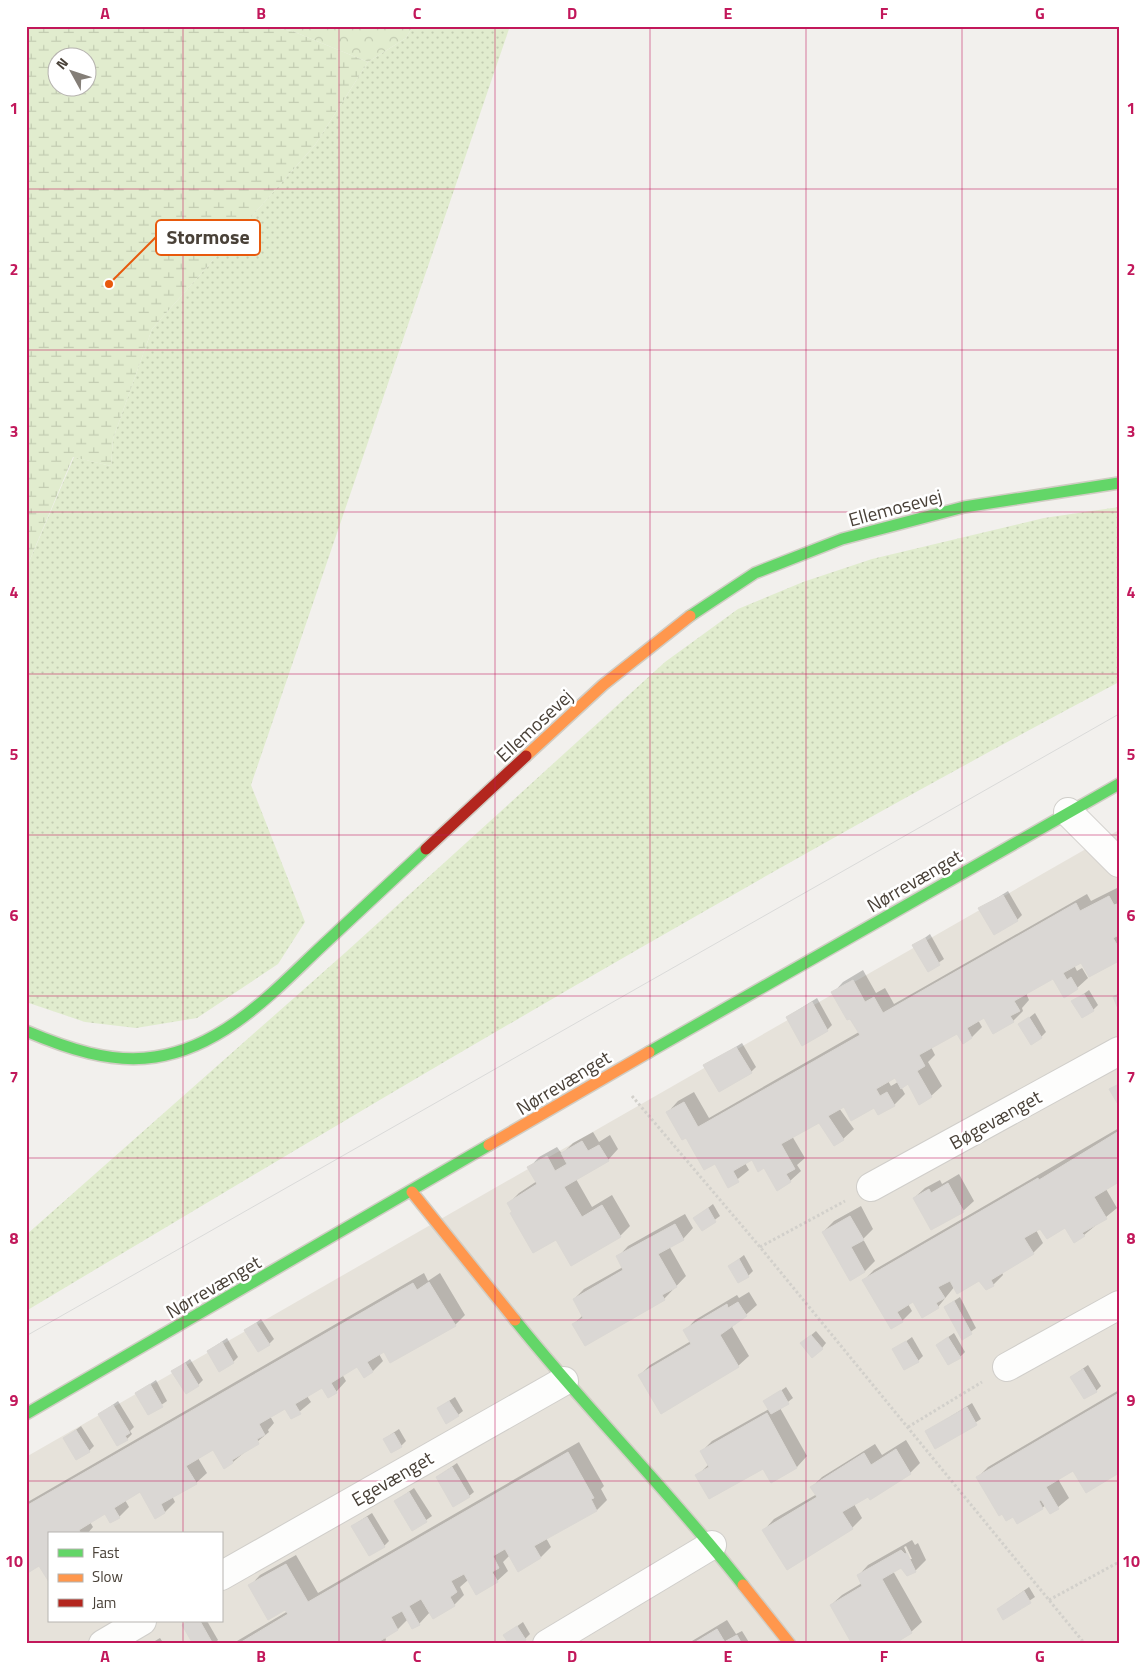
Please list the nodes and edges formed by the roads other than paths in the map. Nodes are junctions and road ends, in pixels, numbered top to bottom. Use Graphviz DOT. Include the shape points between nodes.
graph roads {
  1 [pos="1119,483"];
  2 [pos="1119,784"];
  3 [pos="1068,812"];
  4 [pos="1119,862"];
  5 [pos="26,1031"];
  6 [pos="1119,1051"];
  7 [pos="871,1187"];
  8 [pos="412,1192"];
  9 [pos="1119,1305"];
  10 [pos="1008,1367"];
  11 [pos="564,1381"];
  12 [pos="26,1414"];
  13 [pos="712,1545"];
  14 [pos="222,1575"];
  15 [pos="140,1622"];
  16 [pos="103,1644"];
  17 [pos="547,1644"];
  18 [pos="790,1644"];
  1 -- 5 [label="street, Ellemosevej" via="964,507 842,539 755,573 676,626 603,685 251,1012 204,1042 156,1058 114,1058 58,1045"];
  2 -- 3 [label="street, Nørrevænget"];
  3 -- 4 [label="street"];
  3 -- 8 [label="street, Nørrevænget"];
  6 -- 7 [label="street, Bøgevænget"];
  8 -- 11 [label="street"];
  8 -- 12 [label="street, Nørrevænget"];
  9 -- 10 [label="street"];
  11 -- 13 [label="street"];
  11 -- 14 [label="street, Egevænget"];
  13 -- 17 [label="street"];
  13 -- 18 [label="street"];
  15 -- 16 [label="street"];
}
